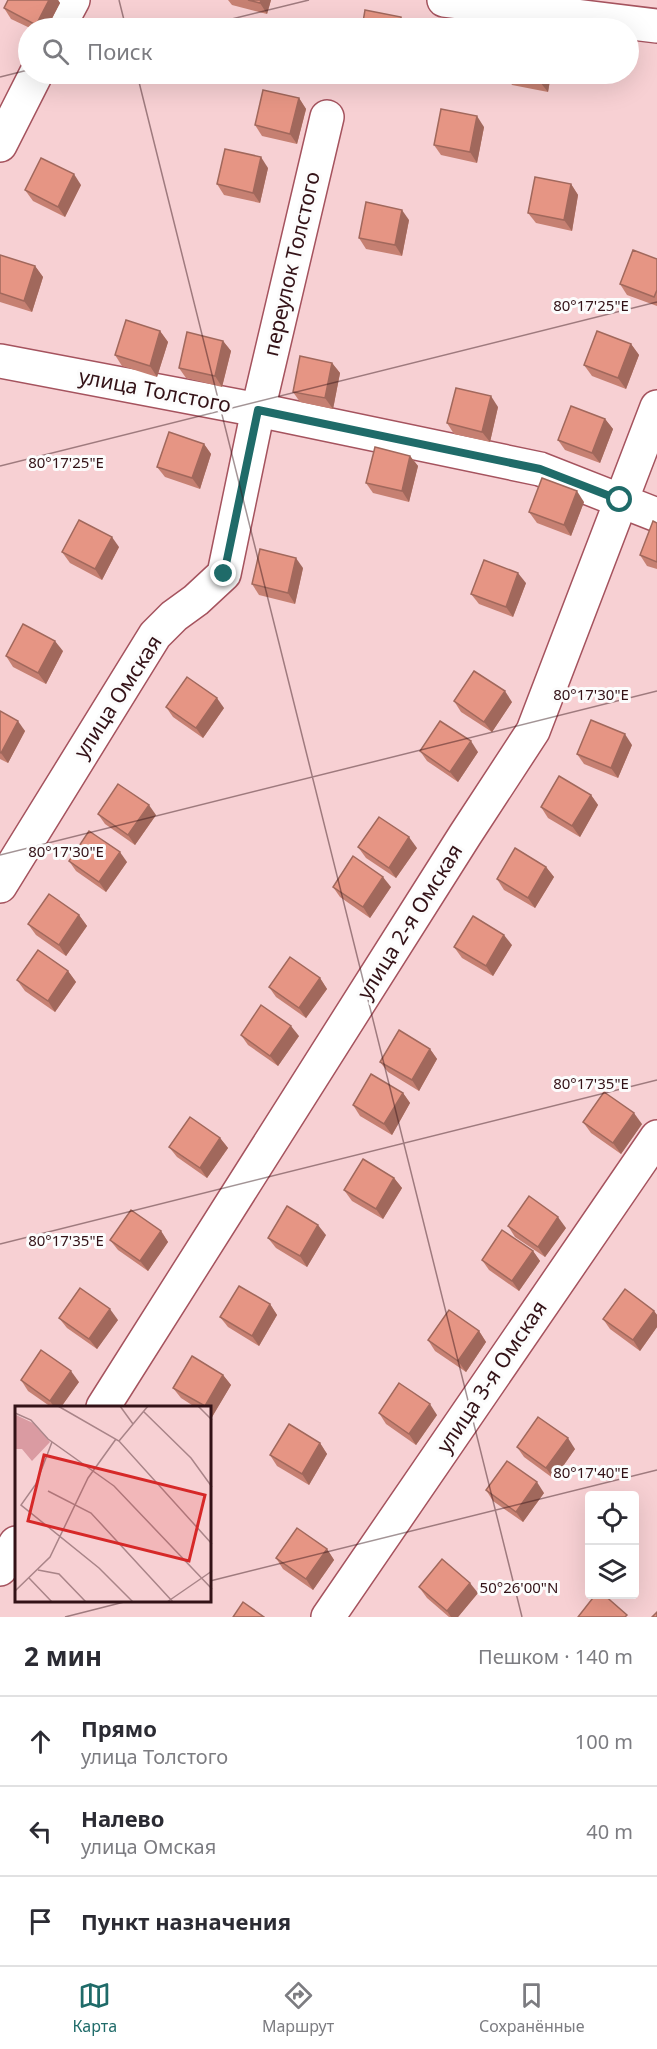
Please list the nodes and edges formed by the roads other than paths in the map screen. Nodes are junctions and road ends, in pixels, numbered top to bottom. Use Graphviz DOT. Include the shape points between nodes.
graph roads {
  1 [pos="73,0"];
  2 [pos="444,0"];
  3 [pos="63,18"];
  4 [pos="591,18"];
  5 [pos="639,24"];
  6 [pos="657,26"];
  7 [pos="31,84"];
  8 [pos="327,117"];
  9 [pos="0,145"];
  10 [pos="0,361"];
  11 [pos="657,407"];
  12 [pos="258,410"];
  13 [pos="620,500"];
  14 [pos="657,515"];
  15 [pos="0,886"];
  16 [pos="657,1137"];
  17 [pos="105,1406"];
  18 [pos="15,1545"];
  19 [pos="0,1569"];
  20 [pos="328,1617"];
  1 -- 3 [label="street"];
  2 -- 4 [label="street"];
  5 -- 6 [label="street"];
  7 -- 9 [label="street"];
  8 -- 12 [label="street, переулок Толстого"];
  10 -- 12 [label="street, улица Толстого"];
  11 -- 13 [label="street, улица 2-я Омская"];
  12 -- 13 [label="street, улица Толстого" via="540,469"];
  12 -- 15 [label="street, улица Омская" via="224,574 155,635"];
  13 -- 14 [label="street, улица Толстого"];
  13 -- 17 [label="street, улица 2-я Омская" via="533,731"];
  16 -- 20 [label="street, улица 3-я Омская"];
  18 -- 19 [label="street"];
}
